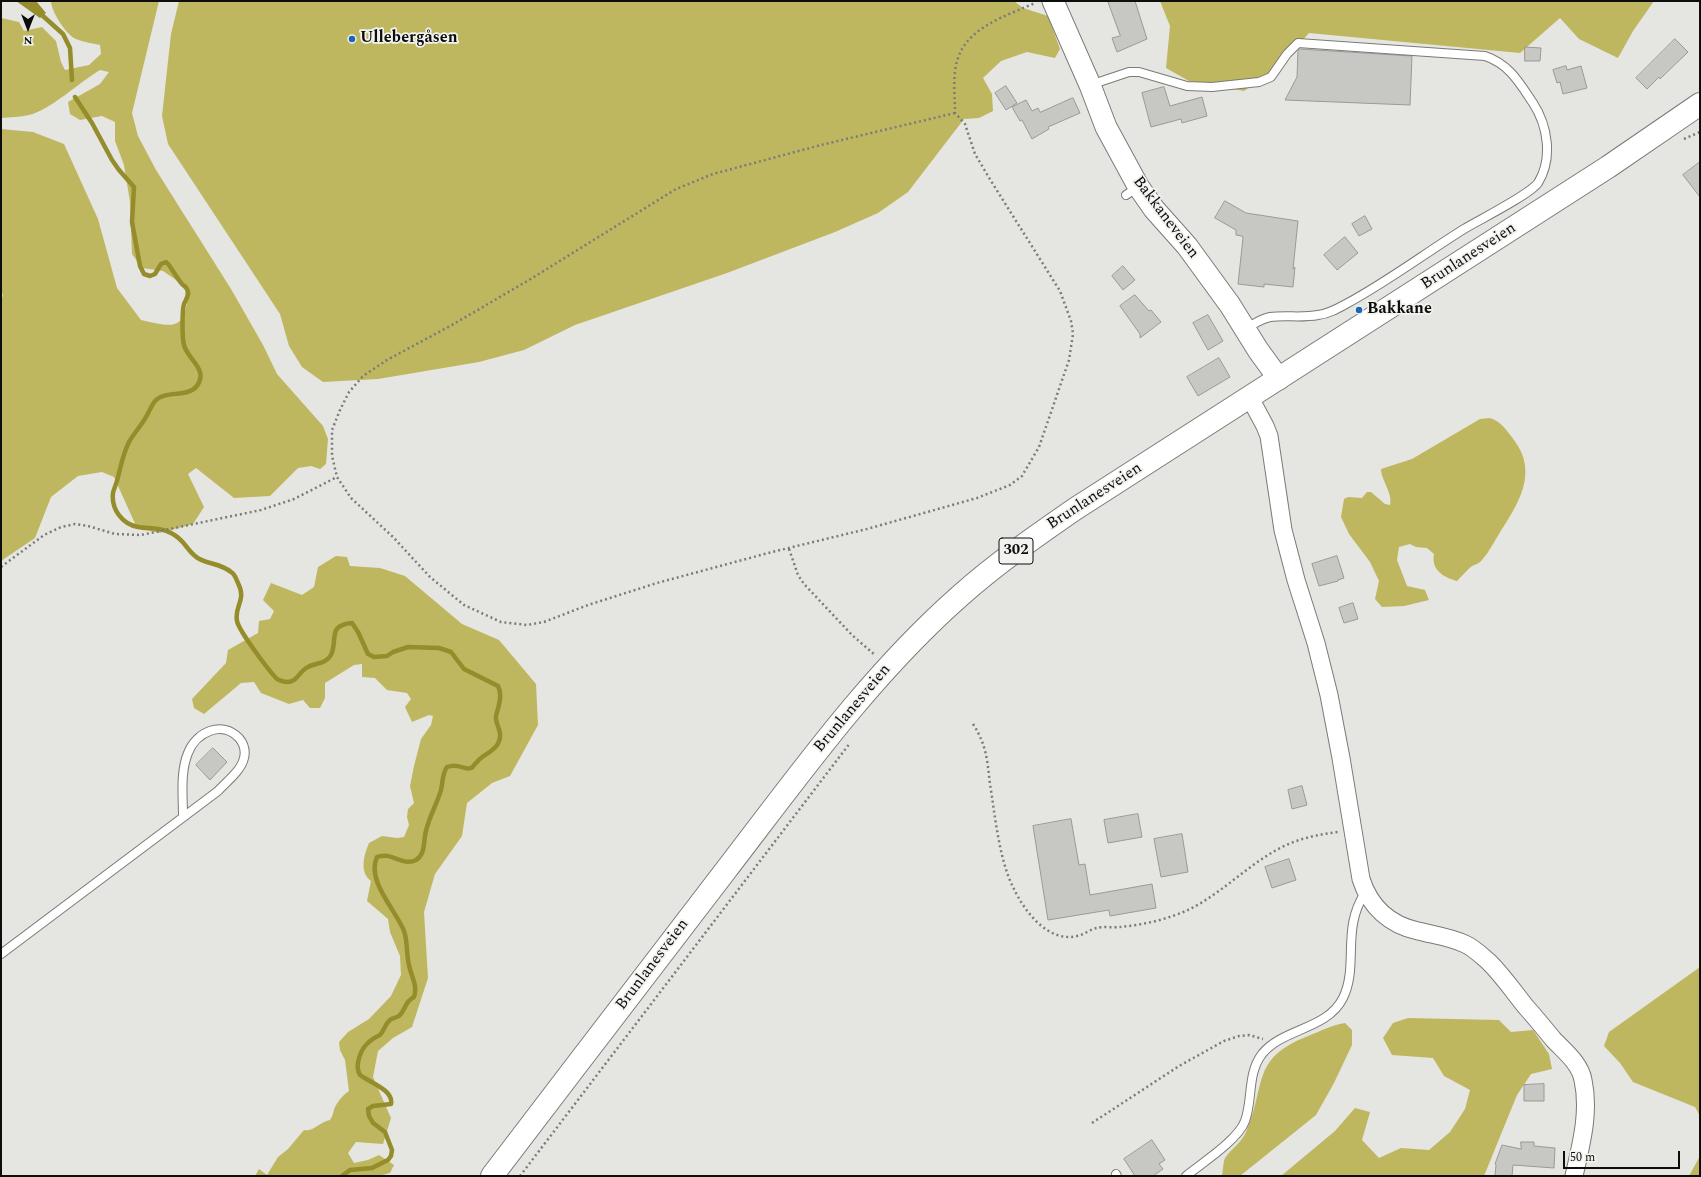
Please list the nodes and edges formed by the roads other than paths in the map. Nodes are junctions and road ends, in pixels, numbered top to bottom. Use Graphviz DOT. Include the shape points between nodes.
graph roads {
  1 [pos="1053,1"];
  2 [pos="1090,85"];
  3 [pos="1697,110"];
  4 [pos="1245,329"];
  5 [pos="1279,379"];
  6 [pos="1250,398"];
  7 [pos="183,816"];
  8 [pos="1365,893"];
  9 [pos="1,954"];
  10 [pos="492,1176"];
  11 [pos="1186,1176"];
  12 [pos="1574,1176"];
  1 -- 2 [label="street, Bakkaneveien"];
  2 -- 4 [label="street, Bakkaneveien" via="1132,191 1154,209 1187,246"];
  2 -- 4 [label="lane" via="1129,72 1139,72 1188,86 1212,87 1259,82 1271,77 1287,54 1298,44 1484,56 1496,59 1507,68 1534,105 1542,124 1547,150 1547,162 1536,185 1334,311 1305,317 1270,317"];
  3 -- 5 [label="main road, Brunlanesveien / 302"];
  4 -- 5 [label="street, Bakkaneveien"];
  5 -- 6 [label="main road, Brunlanesveien / 302"];
  6 -- 8 [label="street" via="1269,436 1283,530 1330,695"];
  6 -- 10 [label="main road, Brunlanesveien / 302" via="1076,509 1003,561 960,595 889,665 809,761"];
  7 -- 7 [label="lane" via="218,791 239,768 245,750 234,733 216,729 196,739 188,753 184,770"];
  7 -- 9 [label="lane"];
  8 -- 11 [label="lane" via="1355,915 1348,985 1342,1000 1321,1020 1284,1037 1271,1045 1262,1055 1253,1072 1248,1109 1241,1129"];
  8 -- 12 [label="street" via="1383,914 1398,924 1453,939 1476,951 1499,973 1571,1057 1583,1078 1586,1104"];
}
